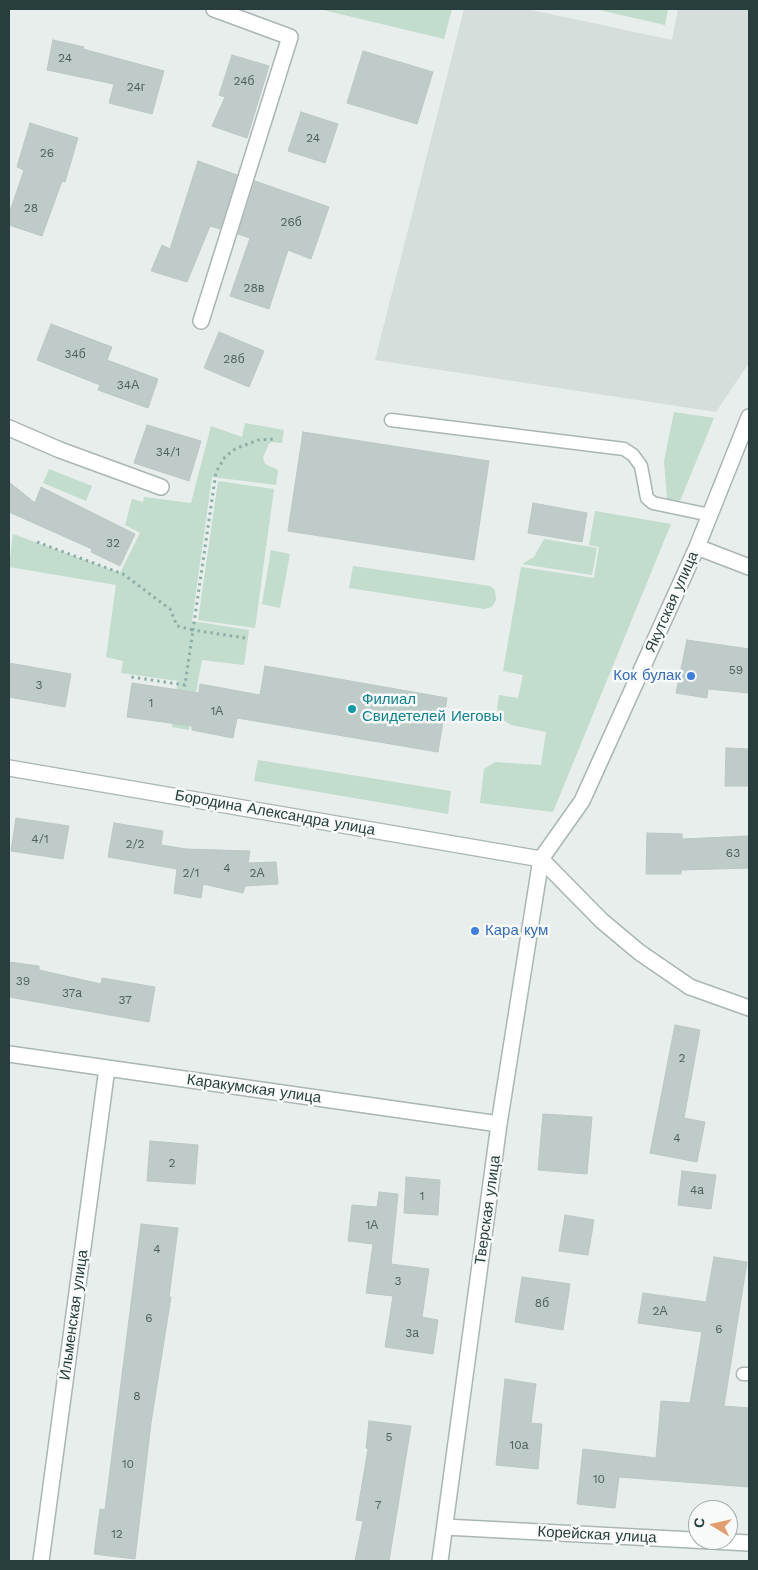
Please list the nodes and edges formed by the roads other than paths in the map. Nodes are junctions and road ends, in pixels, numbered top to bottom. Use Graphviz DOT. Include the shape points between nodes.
graph roads {
  1 [pos="214,9"];
  2 [pos="201,321"];
  3 [pos="749,417"];
  4 [pos="391,420"];
  5 [pos="9,428"];
  6 [pos="161,487"];
  7 [pos="710,515"];
  8 [pos="697,547"];
  9 [pos="749,567"];
  10 [pos="9,768"];
  11 [pos="541,859"];
  12 [pos="749,1008"];
  13 [pos="9,1054"];
  14 [pos="107,1068"];
  15 [pos="499,1124"];
  16 [pos="445,1527"];
  17 [pos="749,1544"];
  18 [pos="41,1561"];
  19 [pos="440,1561"];
  1 -- 2 [label="street" via="290,37"];
  3 -- 7 [label="street, Якутская улица"];
  4 -- 7 [label="lane" via="624,449 641,466 647,498 653,503"];
  5 -- 6 [label="street"];
  7 -- 8 [label="street, Якутская улица"];
  8 -- 9 [label="street"];
  8 -- 11 [label="street, Якутская улица" via="582,801"];
  10 -- 11 [label="street, Бородина Александра улица"];
  11 -- 12 [label="street" via="602,921 639,952 690,987"];
  11 -- 15 [label="street, Тверская улица"];
  13 -- 14 [label="street, Каракумская улица"];
  14 -- 15 [label="street, Каракумская улица"];
  14 -- 18 [label="street, Ильменская улица"];
  15 -- 16 [label="street, Тверская улица"];
  16 -- 17 [label="street, Корейская улица"];
  16 -- 19 [label="street, Тверская улица"];
}
